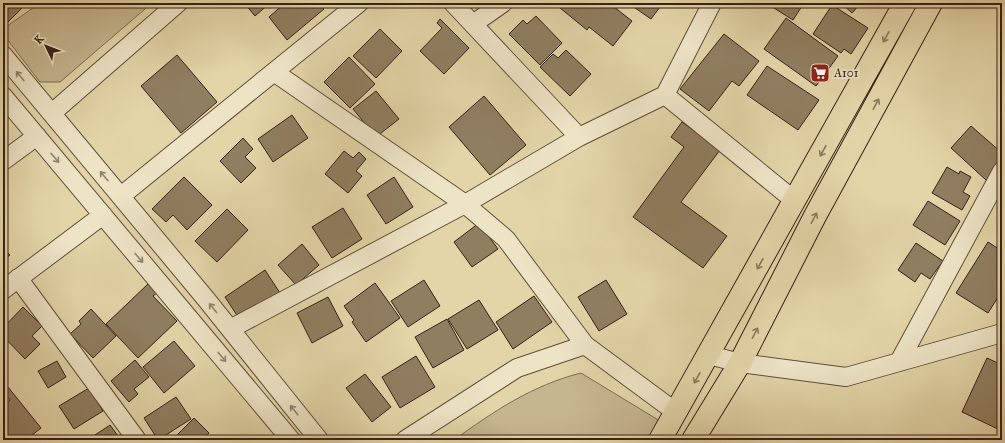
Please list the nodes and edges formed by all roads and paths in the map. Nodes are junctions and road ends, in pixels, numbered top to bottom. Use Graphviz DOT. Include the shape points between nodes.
graph roads {
  1 [pos="178,3"];
  2 [pos="359,3"];
  3 [pos="453,3"];
  4 [pos="503,3"];
  5 [pos="712,3"];
  6 [pos="905,3"];
  7 [pos="930,3"];
  8 [pos="473,24"];
  9 [pos="3,55"];
  10 [pos="274,72"];
  11 [pos="665,94"];
  12 [pos="3,96"];
  13 [pos="52,113"];
  14 [pos="37,136"];
  15 [pos="579,137"];
  16 [pos="3,161"];
  17 [pos="1002,171"];
  18 [pos="121,196"];
  19 [pos="795,201"];
  20 [pos="465,204"];
  21 [pos="103,215"];
  22 [pos="18,278"];
  23 [pos="3,290"];
  24 [pos="230,329"];
  25 [pos="1002,333"];
  26 [pos="585,345"];
  27 [pos="709,355"];
  28 [pos="899,362"];
  29 [pos="740,363"];
  30 [pos="677,413"];
  31 [pos="137,440"];
  32 [pos="291,440"];
  33 [pos="319,440"];
  34 [pos="405,440"];
  35 [pos="660,440"];
  36 [pos="693,440"];
  1 -- 13 [label="street"];
  2 -- 10 [label="street"];
  3 -- 8 [label="street"];
  4 -- 8 [label="street"];
  5 -- 11 [label="street"];
  6 -- 19 [label="main road, one-way"];
  29 -- 7 [label="main road, one-way" via="815,216"];
  8 -- 15 [label="street"];
  13 -- 9 [label="street, one-way"];
  10 -- 18 [label="street"];
  10 -- 20 [label="street"];
  11 -- 15 [label="street"];
  11 -- 19 [label="street"];
  12 -- 14 [label="street"];
  18 -- 13 [label="street, one-way"];
  14 -- 16 [label="street"];
  14 -- 21 [label="street, one-way"];
  15 -- 20 [label="street"];
  17 -- 28 [label="street"];
  24 -- 18 [label="street, one-way"];
  19 -- 27 [label="main road, one-way"];
  20 -- 24 [label="street"];
  20 -- 26 [label="street" via="506,239"];
  21 -- 22 [label="street"];
  21 -- 32 [label="street, one-way"];
  22 -- 23 [label="street"];
  22 -- 31 [label="street"];
  33 -- 24 [label="street, one-way"];
  25 -- 28 [label="street"];
  26 -- 30 [label="street"];
  26 -- 34 [label="street" via="517,368"];
  27 -- 29 [label="street"];
  27 -- 30 [label="main road, one-way"];
  28 -- 29 [label="street" via="846,377"];
  29 -- 36 [label="main road"];
  30 -- 35 [label="main road"];
}
